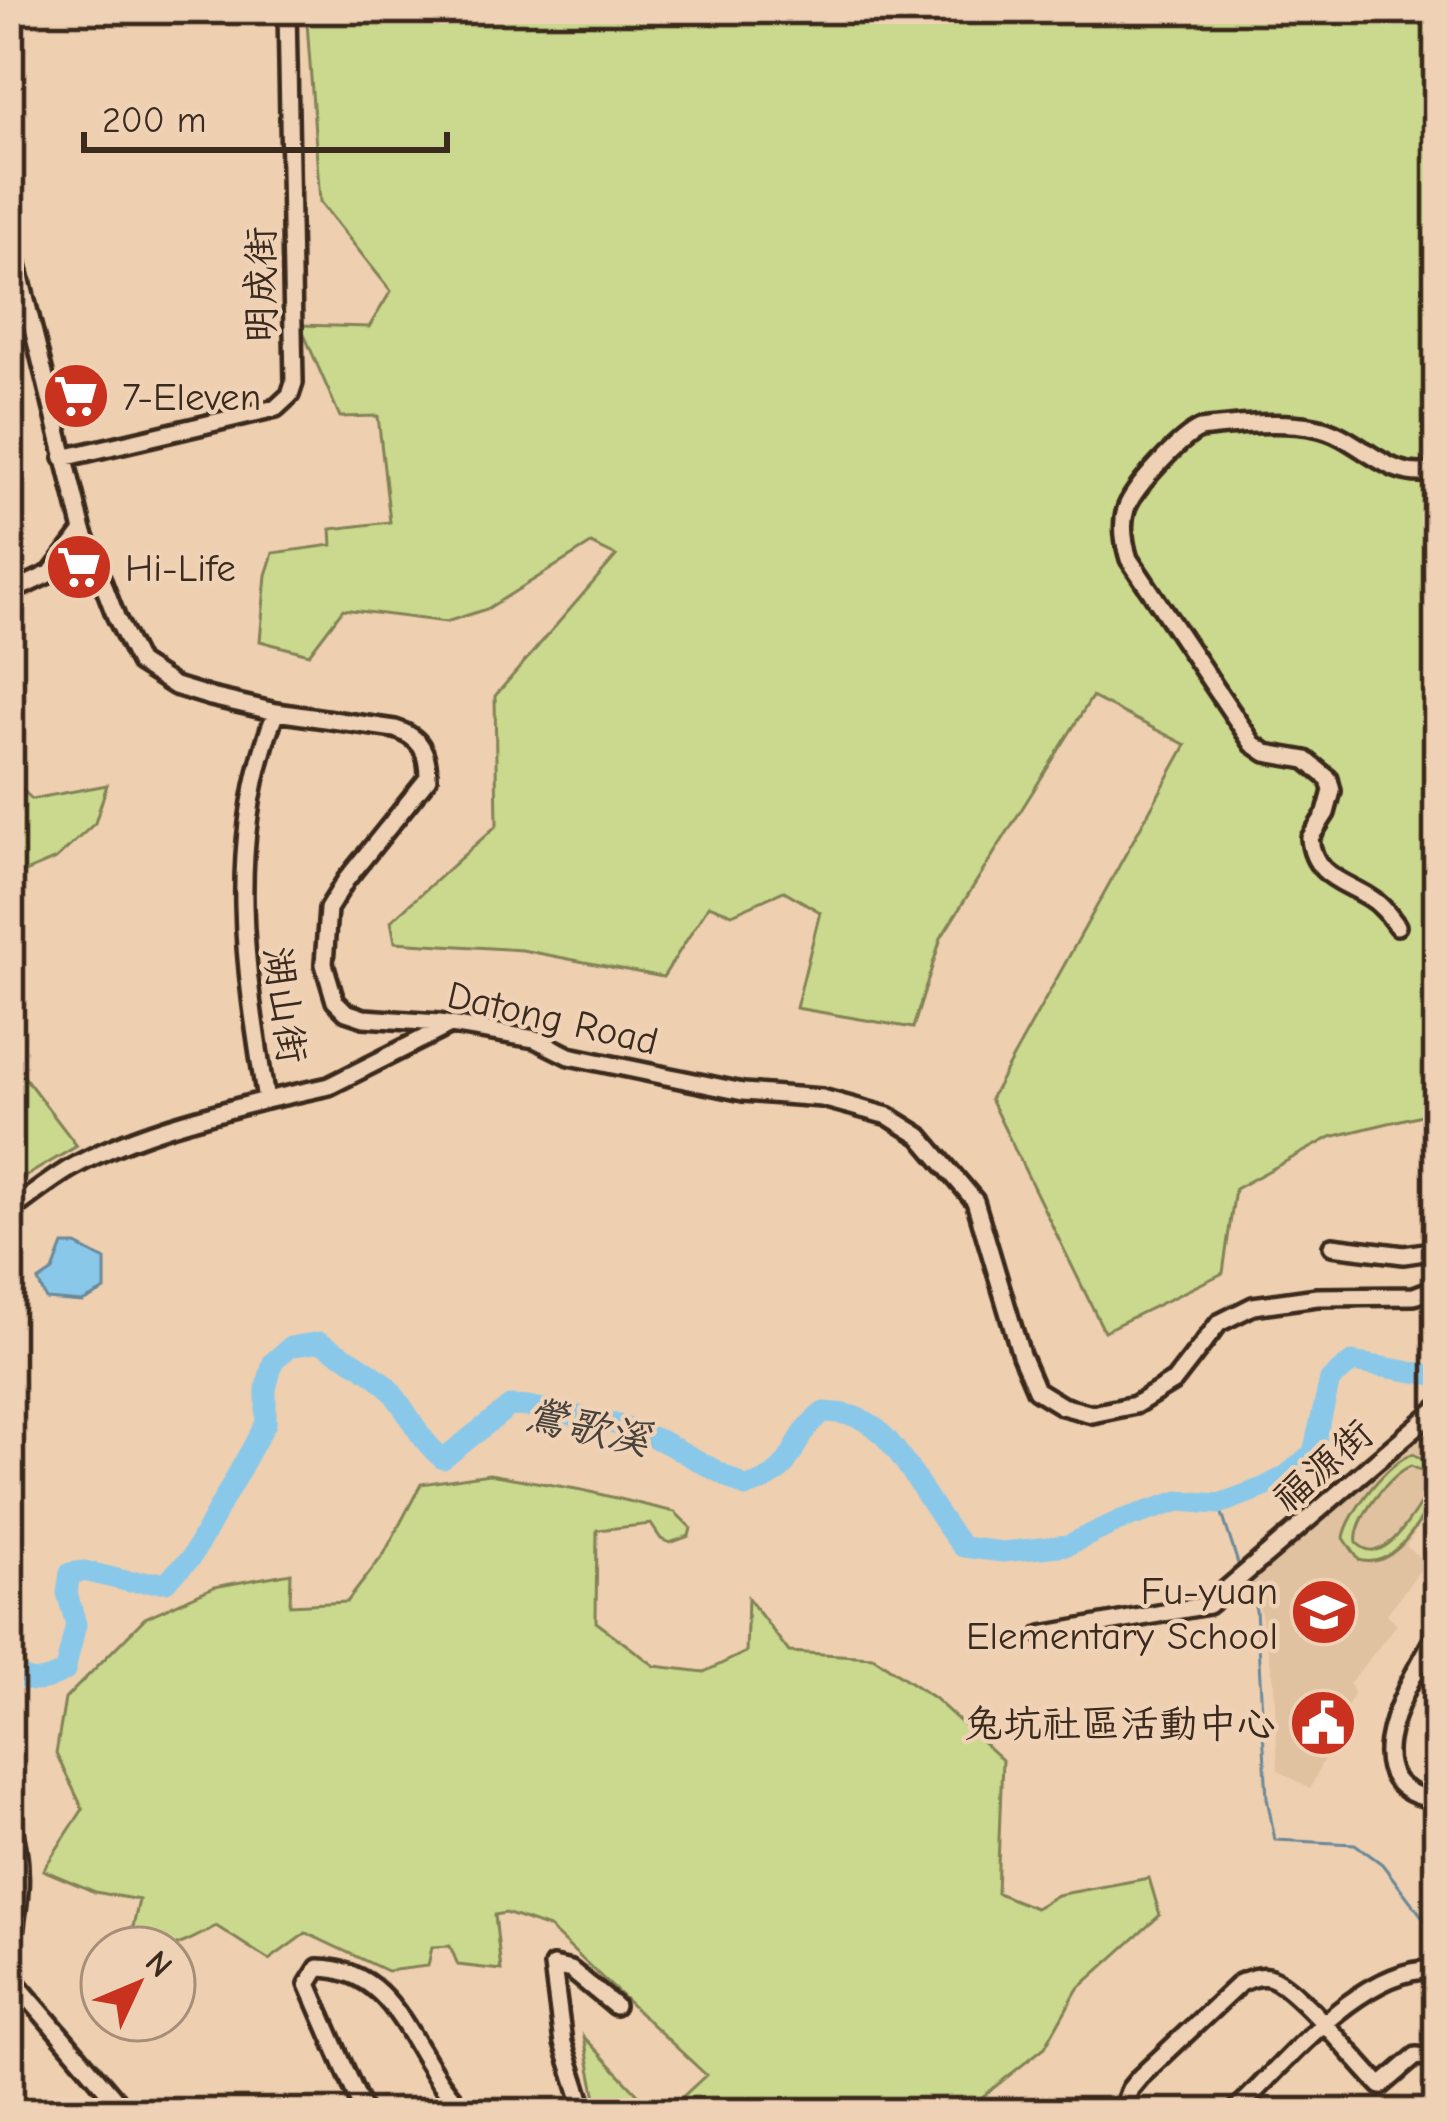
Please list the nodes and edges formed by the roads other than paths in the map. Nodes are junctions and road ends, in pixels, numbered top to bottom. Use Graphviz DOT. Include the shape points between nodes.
graph roads {
  1 [pos="287,9"];
  2 [pos="9,232"];
  3 [pos="64,458"];
  4 [pos="1438,470"];
  5 [pos="83,530"];
  6 [pos="9,592"];
  7 [pos="276,712"];
  8 [pos="1396,926"];
  9 [pos="450,1025"];
  10 [pos="266,1100"];
  11 [pos="9,1212"];
  12 [pos="1332,1246"];
  13 [pos="1438,1250"];
  14 [pos="1438,1287"];
  15 [pos="1438,1408"];
  16 [pos="1438,1630"];
  17 [pos="1042,1635"];
  18 [pos="1438,1800"];
  19 [pos="9,1816"];
  20 [pos="9,1962"];
  21 [pos="1438,1970"];
  22 [pos="9,1975"];
  23 [pos="615,2006"];
  24 [pos="1324,2026"];
  25 [pos="1438,2058"];
  26 [pos="127,2113"];
  27 [pos="364,2113"];
  28 [pos="468,2113"];
  29 [pos="574,2113"];
  30 [pos="1121,2113"];
  31 [pos="1234,2113"];
  1 -- 3 [label="street, 明成街" via="290,394 276,408"];
  2 -- 3 [label="street, Datong Road"];
  3 -- 5 [label="street, Datong Road"];
  4 -- 8 [label="street" via="1394,469 1317,427 1200,429 1131,500 1124,530 1129,559 1241,730 1266,754 1306,760 1328,779 1326,813 1310,838 1314,861 1374,899"];
  5 -- 6 [label="street" via="51,573"];
  5 -- 7 [label="street, Datong Road" via="139,663 175,686"];
  7 -- 9 [label="street, Datong Road" via="395,729 422,746 428,778 328,909 324,964 346,1012"];
  7 -- 10 [label="street, 湖山街" via="250,793 242,927"];
  9 -- 10 [label="street" via="329,1086"];
  9 -- 14 [label="street, Datong Road" via="535,1039 598,1063 888,1116 920,1136 975,1202 1036,1390 1061,1406 1092,1414 1135,1405 1174,1381 1219,1323 1253,1306 1414,1296"];
  10 -- 11 [label="street, 湖山街" via="106,1150"];
  12 -- 13 [label="street" via="1404,1255"];
  15 -- 17 [label="street, 福源街" via="1208,1605"];
  16 -- 18 [label="street" via="1394,1719 1387,1758 1401,1785"];
  19 -- 20 [label="street" via="21,1855"];
  21 -- 24 [label="street" via="1379,1981"];
  22 -- 26 [label="street"];
  23 -- 29 [label="street" via="571,1970 553,1966 562,2043 581,2099"];
  24 -- 25 [label="street" via="1381,2086 1416,2056"];
  24 -- 30 [label="street" via="1280,1982 1247,1979 1140,2077"];
  24 -- 31 [label="street"];
  27 -- 28 [label="street" via="308,1984 319,1968 352,1973 385,1992 451,2100"];
}
